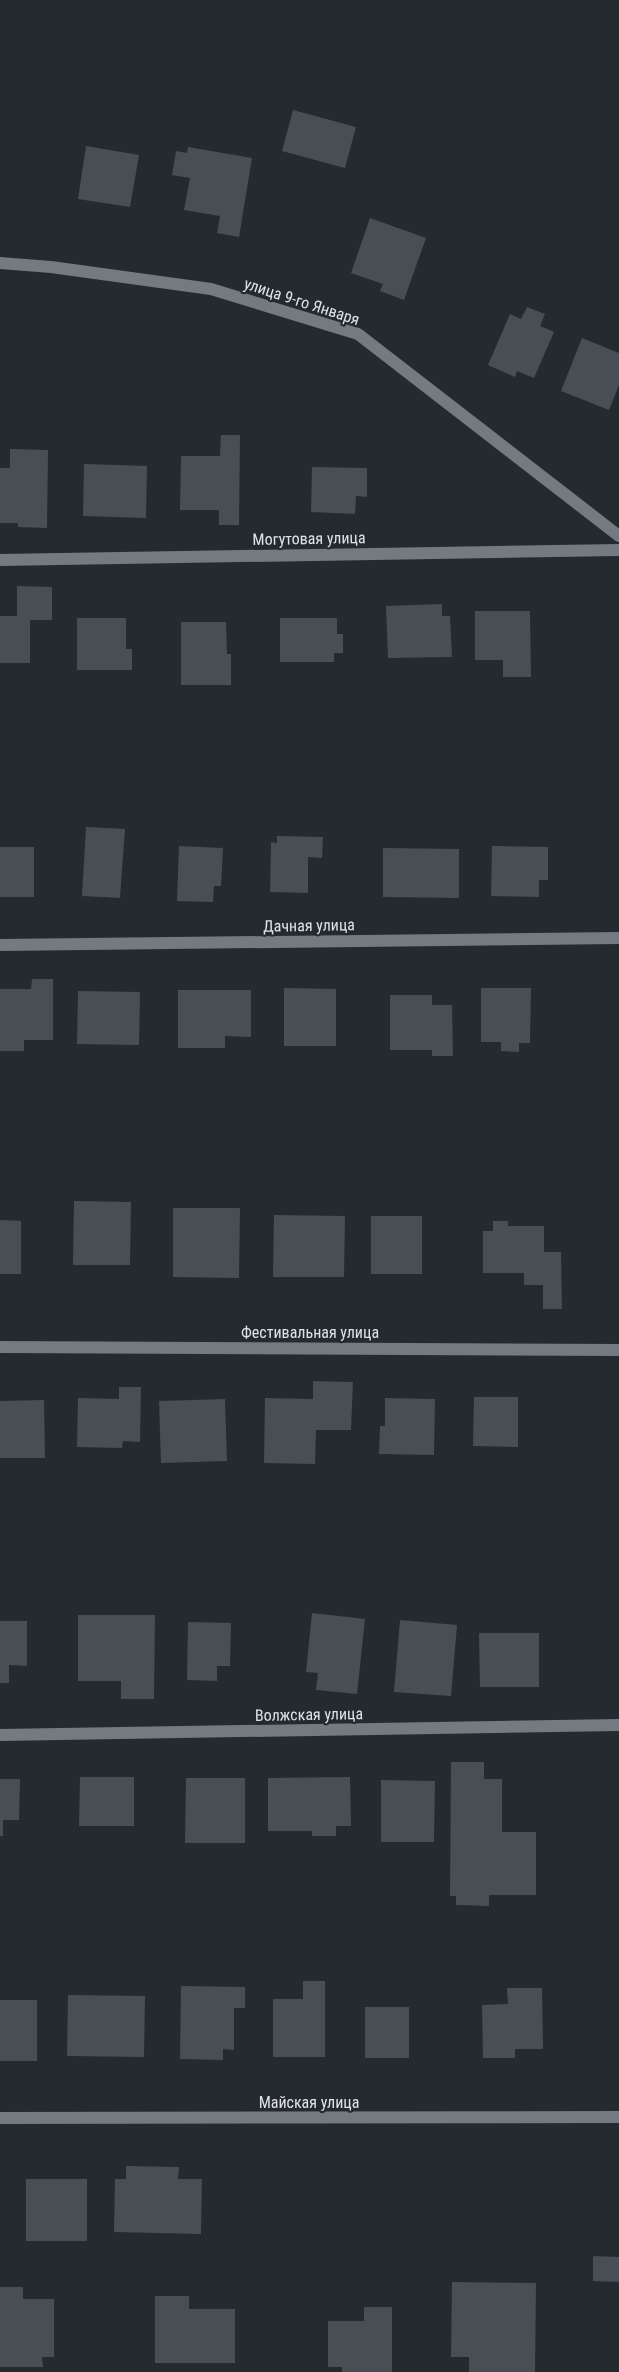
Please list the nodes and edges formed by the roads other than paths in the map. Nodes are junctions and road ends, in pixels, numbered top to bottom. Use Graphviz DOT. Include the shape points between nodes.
graph roads {
  1 [pos="0,263"];
  2 [pos="619,536"];
  3 [pos="619,550"];
  4 [pos="0,560"];
  5 [pos="619,938"];
  6 [pos="0,945"];
  7 [pos="0,1347"];
  8 [pos="619,1350"];
  9 [pos="619,1724"];
  10 [pos="0,1735"];
  11 [pos="619,2117"];
  12 [pos="0,2118"];
  1 -- 2 [label="street, улица 9-го Января" via="211,290 358,334"];
  3 -- 4 [label="street, Могутовая улица"];
  5 -- 6 [label="street, Дачная улица"];
  7 -- 8 [label="street, Фестивальная улица"];
  9 -- 10 [label="street, Волжская улица"];
  11 -- 12 [label="street, Майская улица"];
}
